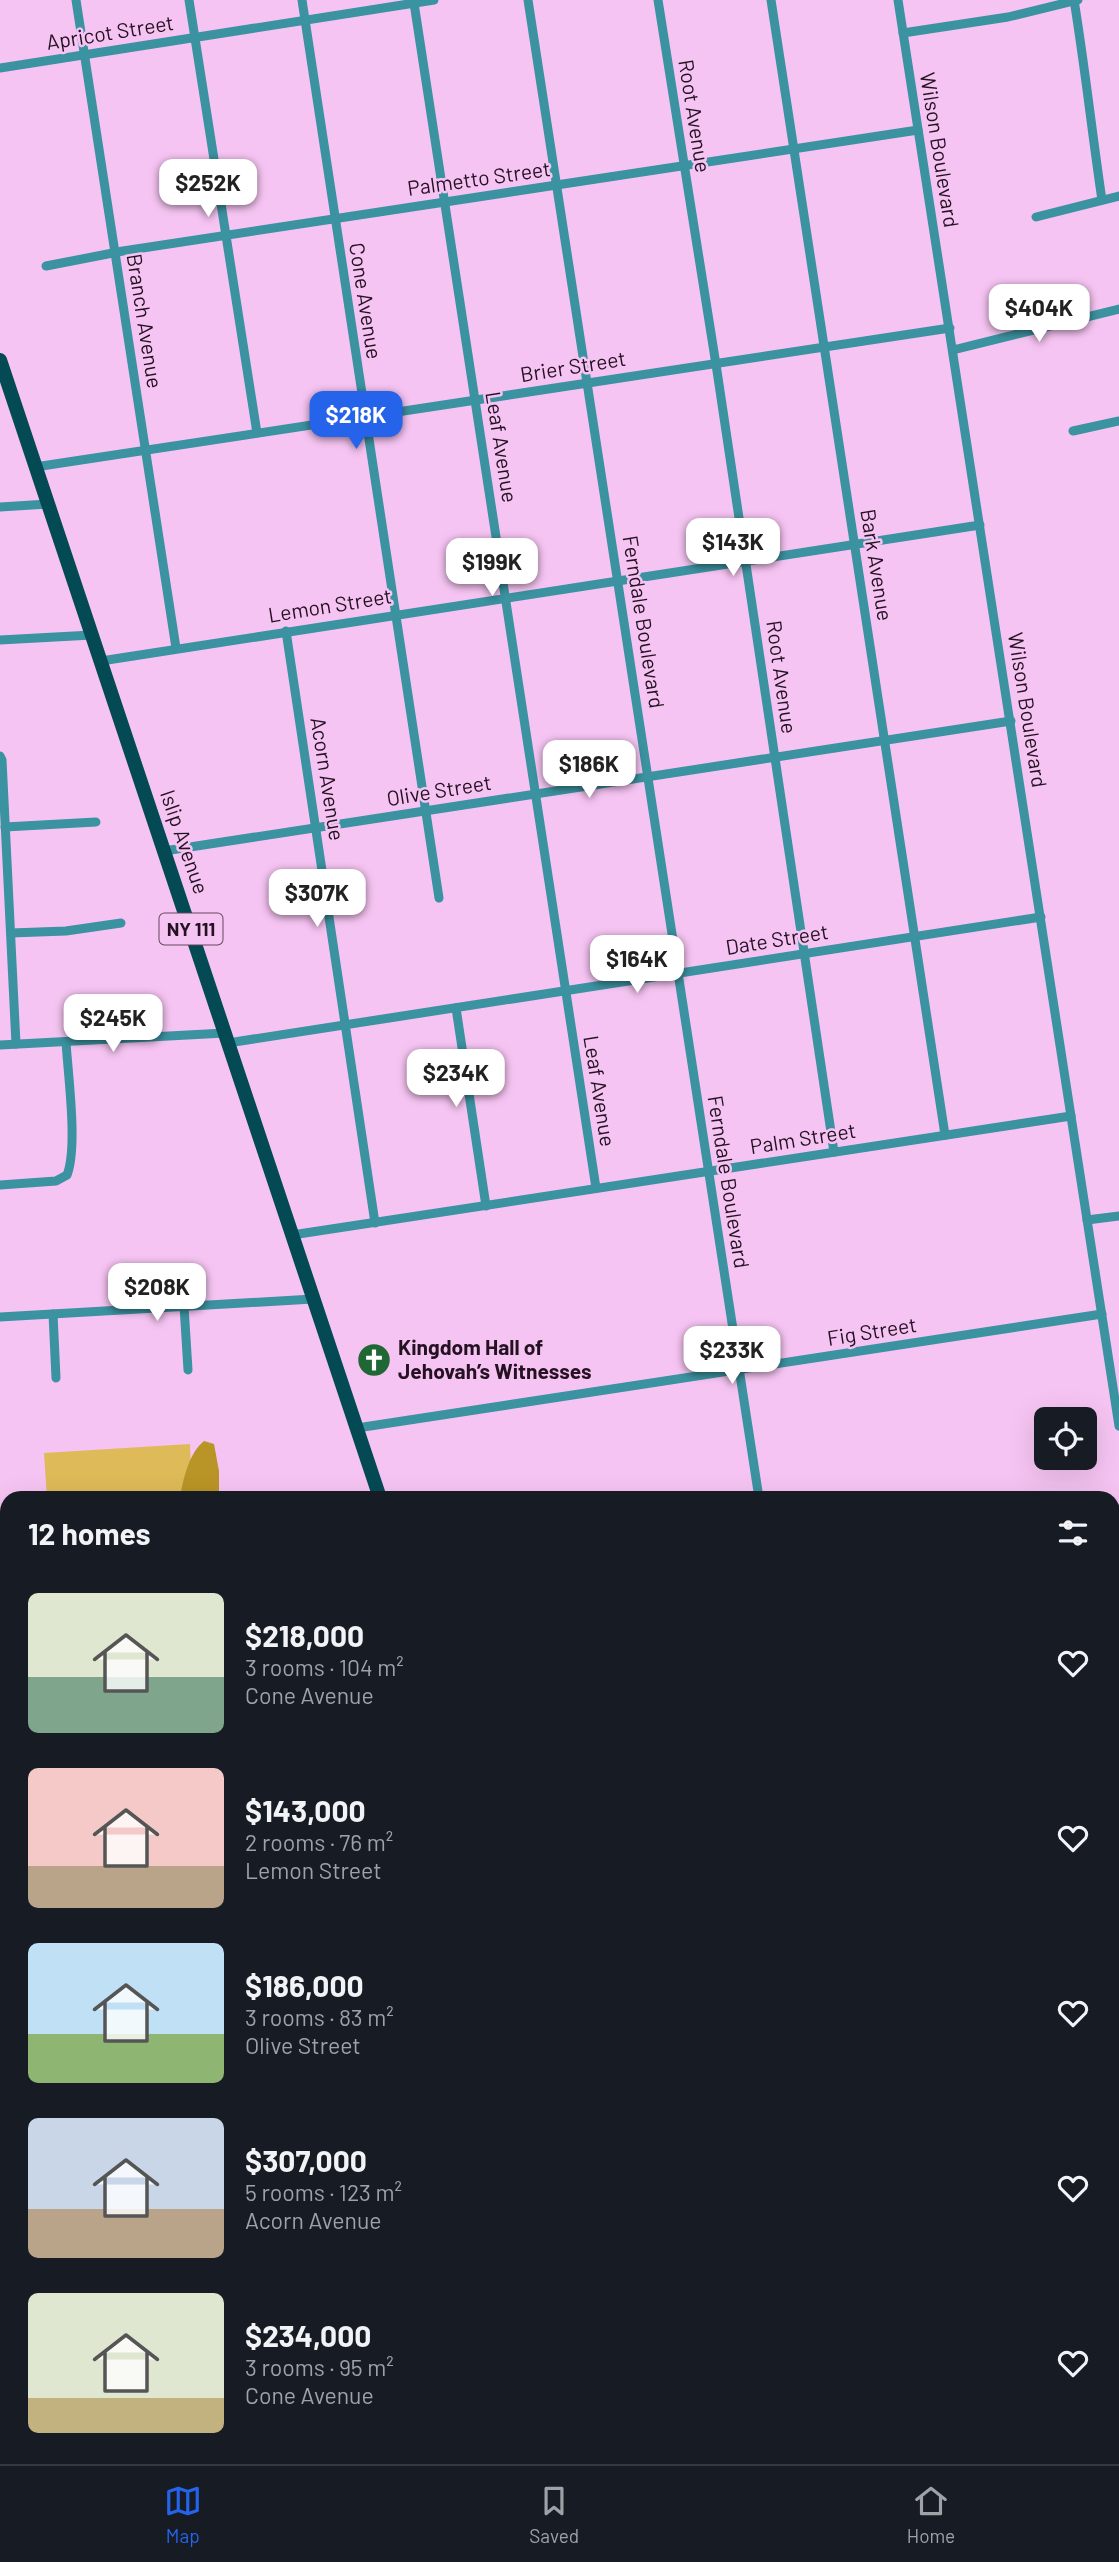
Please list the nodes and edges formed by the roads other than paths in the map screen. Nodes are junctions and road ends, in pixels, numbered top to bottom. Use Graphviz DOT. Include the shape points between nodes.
graph roads {
  1 [pos="76,0"];
  2 [pos="189,0"];
  3 [pos="302,0"];
  4 [pos="434,0"];
  5 [pos="528,0"];
  6 [pos="658,0"];
  7 [pos="771,0"];
  8 [pos="898,0"];
  9 [pos="1076,0"];
  10 [pos="414,3"];
  11 [pos="305,19"];
  12 [pos="903,33"];
  13 [pos="195,37"];
  14 [pos="84,55"];
  15 [pos="0,68"];
  16 [pos="918,130"];
  17 [pos="795,148"];
  18 [pos="684,166"];
  19 [pos="557,185"];
  20 [pos="1119,196"];
  21 [pos="1102,200"];
  22 [pos="445,201"];
  23 [pos="1036,217"];
  24 [pos="335,218"];
  25 [pos="225,235"];
  26 [pos="115,252"];
  27 [pos="46,266"];
  28 [pos="1119,309"];
  29 [pos="950,328"];
  30 [pos="826,346"];
  31 [pos="953,350"];
  32 [pos="716,363"];
  33 [pos="1,368"];
  34 [pos="588,383"];
  35 [pos="476,400"];
  36 [pos="366,416"];
  37 [pos="1119,421"];
  38 [pos="1073,431"];
  39 [pos="257,433"];
  40 [pos="146,450"];
  41 [pos="35,467"];
  42 [pos="48,504"];
  43 [pos="0,507"];
  44 [pos="980,525"];
  45 [pos="855,543"];
  46 [pos="746,561"];
  47 [pos="619,580"];
  48 [pos="507,597"];
  49 [pos="396,614"];
  50 [pos="286,631"];
  51 [pos="92,635"];
  52 [pos="0,640"];
  53 [pos="176,648"];
  54 [pos="101,661"];
  55 [pos="1011,721"];
  56 [pos="885,739"];
  57 [pos="0,756"];
  58 [pos="775,757"];
  59 [pos="648,776"];
  60 [pos="536,793"];
  61 [pos="426,811"];
  62 [pos="96,822"];
  63 [pos="5,827"];
  64 [pos="316,827"];
  65 [pos="164,851"];
  66 [pos="439,898"];
  67 [pos="1041,917"];
  68 [pos="121,923"];
  69 [pos="11,933"];
  70 [pos="915,937"];
  71 [pos="806,954"];
  72 [pos="679,973"];
  73 [pos="566,991"];
  74 [pos="456,1008"];
  75 [pos="346,1024"];
  76 [pos="227,1038"];
  77 [pos="66,1042"];
  78 [pos="16,1044"];
  79 [pos="0,1045"];
  80 [pos="1071,1116"];
  81 [pos="945,1135"];
  82 [pos="834,1152"];
  83 [pos="709,1171"];
  84 [pos="0,1185"];
  85 [pos="596,1188"];
  86 [pos="486,1206"];
  87 [pos="1119,1216"];
  88 [pos="1087,1220"];
  89 [pos="375,1223"];
  90 [pos="292,1235"];
  91 [pos="313,1299"];
  92 [pos="184,1306"];
  93 [pos="53,1314"];
  94 [pos="1102,1314"];
  95 [pos="0,1317"];
  96 [pos="188,1370"];
  97 [pos="739,1370"];
  98 [pos="56,1378"];
  99 [pos="1119,1426"];
  100 [pos="357,1428"];
  101 [pos="378,1491"];
  102 [pos="758,1491"];
  103 [pos="584,2464"];
  104 [pos="593,2464"];
  1 -- 14 [label="street, Branch Avenue"];
  2 -- 13 [label="street"];
  3 -- 11 [label="street, Cone Avenue"];
  4 -- 10 [label="street, Apricot Street"];
  5 -- 19 [label="street, Ferndale Boulevard"];
  6 -- 18 [label="street, Root Avenue"];
  7 -- 17 [label="street, Bark Avenue"];
  8 -- 12 [label="street, Wilson Boulevard"];
  9 -- 12 [label="street" via="1008,17"];
  9 -- 21 [label="street"];
  10 -- 11 [label="street, Apricot Street"];
  10 -- 22 [label="street, Leaf Avenue"];
  11 -- 13 [label="street, Apricot Street"];
  11 -- 24 [label="street, Cone Avenue"];
  12 -- 16 [label="street, Wilson Boulevard"];
  13 -- 14 [label="street, Apricot Street"];
  13 -- 25 [label="street"];
  14 -- 15 [label="street, Apricot Street"];
  14 -- 26 [label="street, Branch Avenue"];
  16 -- 17 [label="street, Palmetto Street"];
  16 -- 29 [label="street, Wilson Boulevard"];
  17 -- 18 [label="street, Palmetto Street"];
  17 -- 30 [label="street, Bark Avenue"];
  18 -- 19 [label="street, Palmetto Street"];
  18 -- 32 [label="street, Root Avenue"];
  19 -- 22 [label="street, Palmetto Street"];
  19 -- 34 [label="street, Ferndale Boulevard"];
  20 -- 21 [label="street"];
  21 -- 23 [label="street"];
  22 -- 24 [label="street, Palmetto Street"];
  22 -- 35 [label="street, Leaf Avenue"];
  24 -- 25 [label="street, Palmetto Street"];
  24 -- 36 [label="street, Cone Avenue"];
  25 -- 26 [label="street, Palmetto Street"];
  25 -- 39 [label="street"];
  26 -- 27 [label="street, Palmetto Street"];
  26 -- 40 [label="street, Branch Avenue"];
  28 -- 31 [label="street"];
  29 -- 30 [label="street, Brier Street"];
  29 -- 31 [label="street, Wilson Boulevard"];
  30 -- 32 [label="street, Brier Street"];
  30 -- 45 [label="street, Bark Avenue"];
  31 -- 44 [label="street, Wilson Boulevard"];
  32 -- 34 [label="street, Brier Street"];
  32 -- 46 [label="street, Root Avenue"];
  33 -- 41 [label="main road, Islip Avenue / NY 111"];
  34 -- 35 [label="street, Brier Street"];
  34 -- 47 [label="street, Ferndale Boulevard"];
  35 -- 36 [label="street, Brier Street"];
  35 -- 48 [label="street, Leaf Avenue"];
  36 -- 39 [label="street, Brier Street"];
  36 -- 49 [label="street, Cone Avenue"];
  37 -- 38 [label="street"];
  39 -- 40 [label="street, Brier Street"];
  40 -- 41 [label="street, Brier Street"];
  40 -- 53 [label="street, Branch Avenue"];
  41 -- 42 [label="main road, Islip Avenue / NY 111"];
  42 -- 43 [label="street"];
  42 -- 51 [label="main road, Islip Avenue / NY 111"];
  44 -- 45 [label="street, Lemon Street"];
  44 -- 55 [label="street, Wilson Boulevard"];
  45 -- 46 [label="street, Lemon Street"];
  45 -- 56 [label="street, Bark Avenue"];
  46 -- 47 [label="street, Lemon Street"];
  46 -- 58 [label="street, Root Avenue"];
  47 -- 48 [label="street, Lemon Street"];
  47 -- 59 [label="street, Ferndale Boulevard"];
  48 -- 49 [label="street, Lemon Street"];
  48 -- 60 [label="street, Leaf Avenue"];
  49 -- 50 [label="street, Lemon Street"];
  49 -- 61 [label="street, Cone Avenue"];
  50 -- 53 [label="street, Lemon Street"];
  50 -- 64 [label="street, Acorn Avenue"];
  51 -- 52 [label="street"];
  51 -- 54 [label="main road, Islip Avenue / NY 111"];
  53 -- 54 [label="street, Lemon Street"];
  54 -- 65 [label="main road, Islip Avenue / NY 111"];
  55 -- 56 [label="street, Olive Street"];
  55 -- 67 [label="street, Wilson Boulevard"];
  56 -- 58 [label="street, Olive Street"];
  56 -- 70 [label="street, Bark Avenue"];
  57 -- 63 [label="street"];
  58 -- 59 [label="street, Olive Street"];
  58 -- 71 [label="street, Root Avenue"];
  59 -- 60 [label="street, Olive Street"];
  59 -- 72 [label="street, Ferndale Boulevard"];
  60 -- 61 [label="street, Olive Street"];
  60 -- 73 [label="street, Leaf Avenue"];
  61 -- 64 [label="street, Olive Street"];
  61 -- 66 [label="street, Cone Avenue"];
  62 -- 63 [label="street"];
  63 -- 69 [label="street"];
  64 -- 65 [label="street, Olive Street"];
  64 -- 75 [label="street, Acorn Avenue"];
  65 -- 76 [label="main road, Islip Avenue / NY 111"];
  67 -- 70 [label="street, Date Street"];
  67 -- 80 [label="street, Wilson Boulevard"];
  68 -- 69 [label="street"];
  69 -- 78 [label="street"];
  70 -- 71 [label="street, Date Street"];
  70 -- 81 [label="street, Bark Avenue"];
  71 -- 72 [label="street, Date Street"];
  71 -- 82 [label="street, Root Avenue"];
  72 -- 73 [label="street, Date Street"];
  72 -- 83 [label="street, Ferndale Boulevard"];
  73 -- 74 [label="street, Date Street"];
  73 -- 85 [label="street, Leaf Avenue"];
  74 -- 75 [label="street, Date Street"];
  74 -- 86 [label="street"];
  75 -- 76 [label="street, Date Street"];
  75 -- 89 [label="street, Acorn Avenue"];
  76 -- 77 [label="street, Date Street"];
  76 -- 90 [label="main road, Islip Avenue / NY 111"];
  77 -- 78 [label="street, Date Street"];
  77 -- 84 [label="street" via="71,1144 67,1175 56,1181"];
  78 -- 79 [label="street, Date Street"];
  80 -- 81 [label="street, Palm Street"];
  80 -- 88 [label="street, Wilson Boulevard"];
  81 -- 82 [label="street, Palm Street"];
  82 -- 83 [label="street, Palm Street"];
  83 -- 85 [label="street, Palm Street"];
  83 -- 97 [label="street, Ferndale Boulevard"];
  85 -- 86 [label="street, Palm Street"];
  86 -- 89 [label="street, Palm Street"];
  87 -- 88 [label="street"];
  88 -- 94 [label="street, Wilson Boulevard"];
  89 -- 90 [label="street, Palm Street"];
  90 -- 91 [label="main road, Islip Avenue / NY 111"];
  91 -- 92 [label="street"];
  91 -- 100 [label="main road, Islip Avenue / NY 111"];
  92 -- 93 [label="street"];
  92 -- 96 [label="street"];
  93 -- 95 [label="street"];
  93 -- 98 [label="street"];
  94 -- 97 [label="street, Fig Street"];
  94 -- 99 [label="street, Wilson Boulevard"];
  97 -- 100 [label="street, Fig Street"];
  97 -- 102 [label="street, Ferndale Boulevard"];
  100 -- 101 [label="main road, Islip Avenue / NY 111"];
  103 -- 104 [label="street"];
}
